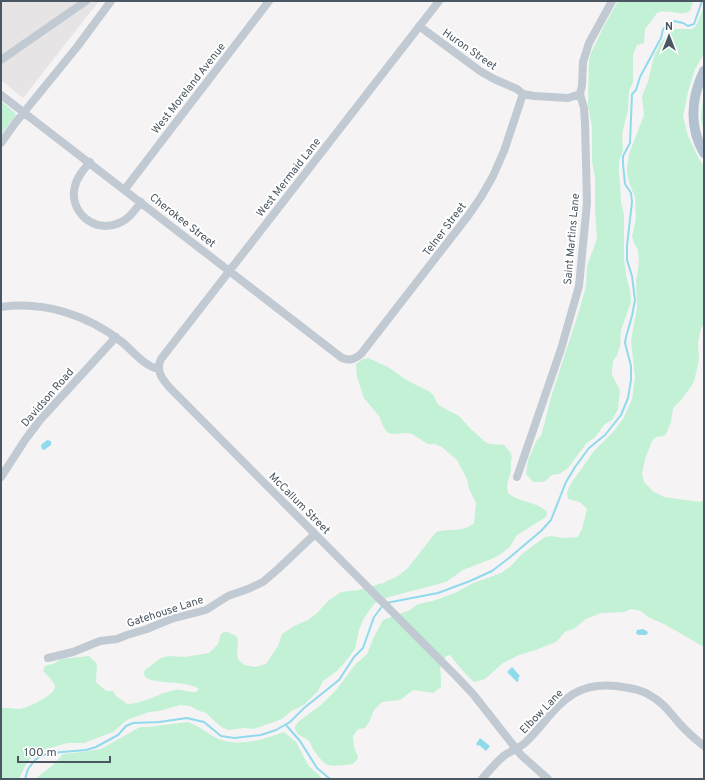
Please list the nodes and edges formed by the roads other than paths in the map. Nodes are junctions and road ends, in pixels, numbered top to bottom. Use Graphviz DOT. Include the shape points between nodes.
graph roads {
  1 [pos="86,1"];
  2 [pos="111,1"];
  3 [pos="269,1"];
  4 [pos="439,1"];
  5 [pos="612,1"];
  6 [pos="419,26"];
  7 [pos="1,60"];
  8 [pos="704,71"];
  9 [pos="523,94"];
  10 [pos="580,94"];
  11 [pos="1,95"];
  12 [pos="24,113"];
  13 [pos="1,143"];
  14 [pos="704,153"];
  15 [pos="90,162"];
  16 [pos="125,189"];
  17 [pos="141,202"];
  18 [pos="230,271"];
  19 [pos="1,307"];
  20 [pos="116,338"];
  21 [pos="352,360"];
  22 [pos="158,369"];
  23 [pos="1,477"];
  24 [pos="517,477"];
  25 [pos="315,534"];
  26 [pos="48,658"];
  27 [pos="704,746"];
  28 [pos="516,749"];
  29 [pos="482,779"];
  30 [pos="548,779"];
  1 -- 7 [label="street"];
  2 -- 12 [label="street"];
  3 -- 16 [label="street, West Moreland Avenue"];
  4 -- 6 [label="street, West Mermaid Lane"];
  5 -- 10 [label="street, Saint Martins Lane" via="586,49"];
  6 -- 9 [label="street, Huron Street" via="480,71"];
  6 -- 18 [label="street, West Mermaid Lane"];
  8 -- 14 [label="main road" via="698,84 693,115 696,136"];
  9 -- 10 [label="street, Huron Street" via="568,98"];
  9 -- 21 [label="street, Telner Street" via="504,151 478,201 361,354"];
  10 -- 24 [label="street, Saint Martins Lane" via="585,123 587,203 579,286 561,348"];
  11 -- 12 [label="street, Cherokee Street"];
  12 -- 13 [label="street"];
  12 -- 15 [label="street, Cherokee Street"];
  15 -- 16 [label="street, Cherokee Street"];
  15 -- 17 [label="street" via="77,180 74,191 78,210 86,220 93,224 114,225 130,215"];
  16 -- 17 [label="street, Cherokee Street"];
  17 -- 18 [label="street, Cherokee Street"];
  18 -- 21 [label="street, Cherokee Street" via="342,358"];
  18 -- 22 [label="street, West Mermaid Lane" via="161,359"];
  19 -- 20 [label="street, McCallum Street" via="32,306 61,311 96,325"];
  20 -- 22 [label="street, McCallum Street" via="150,366"];
  20 -- 23 [label="street, Davidson Road" via="36,424"];
  22 -- 25 [label="street, McCallum Street" via="170,388"];
  25 -- 26 [label="street, Gatehouse Lane" via="263,582 228,596 206,610"];
  25 -- 28 [label="street, McCallum Street" via="473,694"];
  27 -- 28 [label="street, Elbow Lane" via="650,695 634,689 603,686 585,689 566,698 526,742"];
  28 -- 29 [label="street, Elbow Lane" via="502,758"];
  28 -- 30 [label="street, McCallum Street"];
}
